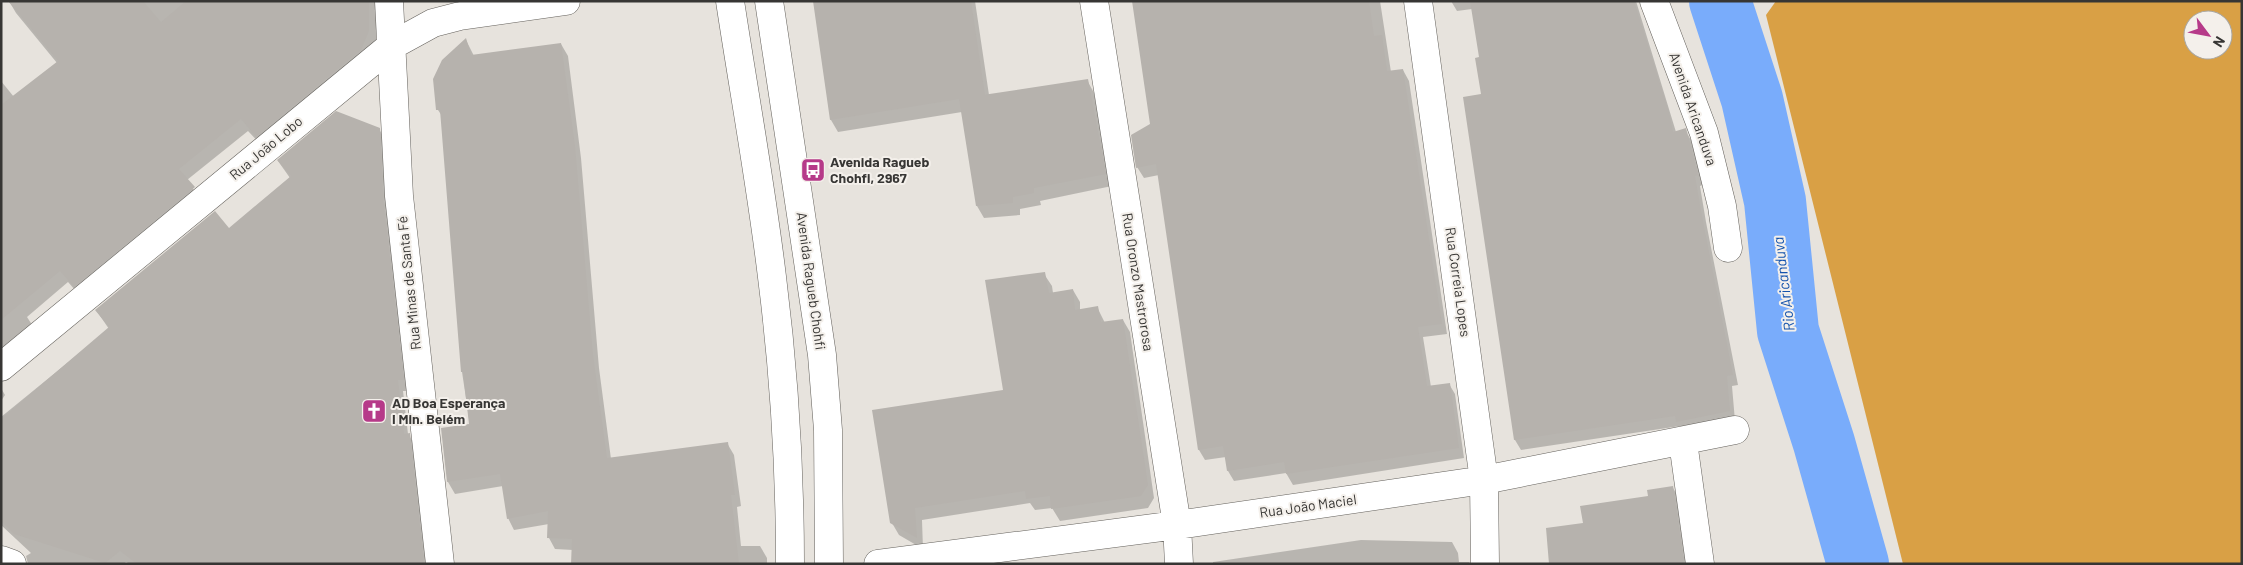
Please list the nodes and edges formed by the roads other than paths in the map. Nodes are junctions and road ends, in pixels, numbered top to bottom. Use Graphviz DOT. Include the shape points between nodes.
graph roads {
  1 [pos="389,1"];
  2 [pos="566,1"];
  3 [pos="730,1"];
  4 [pos="769,1"];
  5 [pos="1094,1"];
  6 [pos="1418,1"];
  7 [pos="1654,1"];
  8 [pos="391,46"];
  9 [pos="1728,248"];
  10 [pos="1,367"];
  11 [pos="1735,430"];
  12 [pos="1683,442"];
  13 [pos="1484,480"];
  14 [pos="1177,525"];
  15 [pos="1,560"];
  16 [pos="12,564"];
  17 [pos="440,564"];
  18 [pos="790,564"];
  19 [pos="829,564"];
  20 [pos="878,564"];
  21 [pos="1179,564"];
  22 [pos="1486,564"];
  23 [pos="1700,564"];
  1 -- 8 [label="street, Rua Minas de Santa Fé"];
  2 -- 8 [label="street, Rua João Lobo" via="460,16 433,23"];
  3 -- 18 [label="street" via="772,277 781,362"];
  4 -- 19 [label="street, Avenida Ragueb Chohfi" via="822,355 828,430"];
  5 -- 14 [label="street, Rua Oronzo Mastrorosa"];
  6 -- 13 [label="street, Rua Correia Lopes"];
  7 -- 9 [label="street, Avenida Aricanduva" via="1704,133 1722,206"];
  8 -- 10 [label="street, Rua João Lobo"];
  8 -- 17 [label="street, Rua Minas de Santa Fé" via="399,196"];
  11 -- 12 [label="street, Rua João Maciel"];
  12 -- 13 [label="street, Rua João Maciel"];
  12 -- 23 [label="street"];
  13 -- 14 [label="street, Rua João Maciel"];
  13 -- 22 [label="street, Rua Correia Lopes"];
  14 -- 20 [label="street, Rua João Maciel"];
  14 -- 21 [label="street, Rua Oronzo Mastrorosa"];
  15 -- 16 [label="street"];
}
